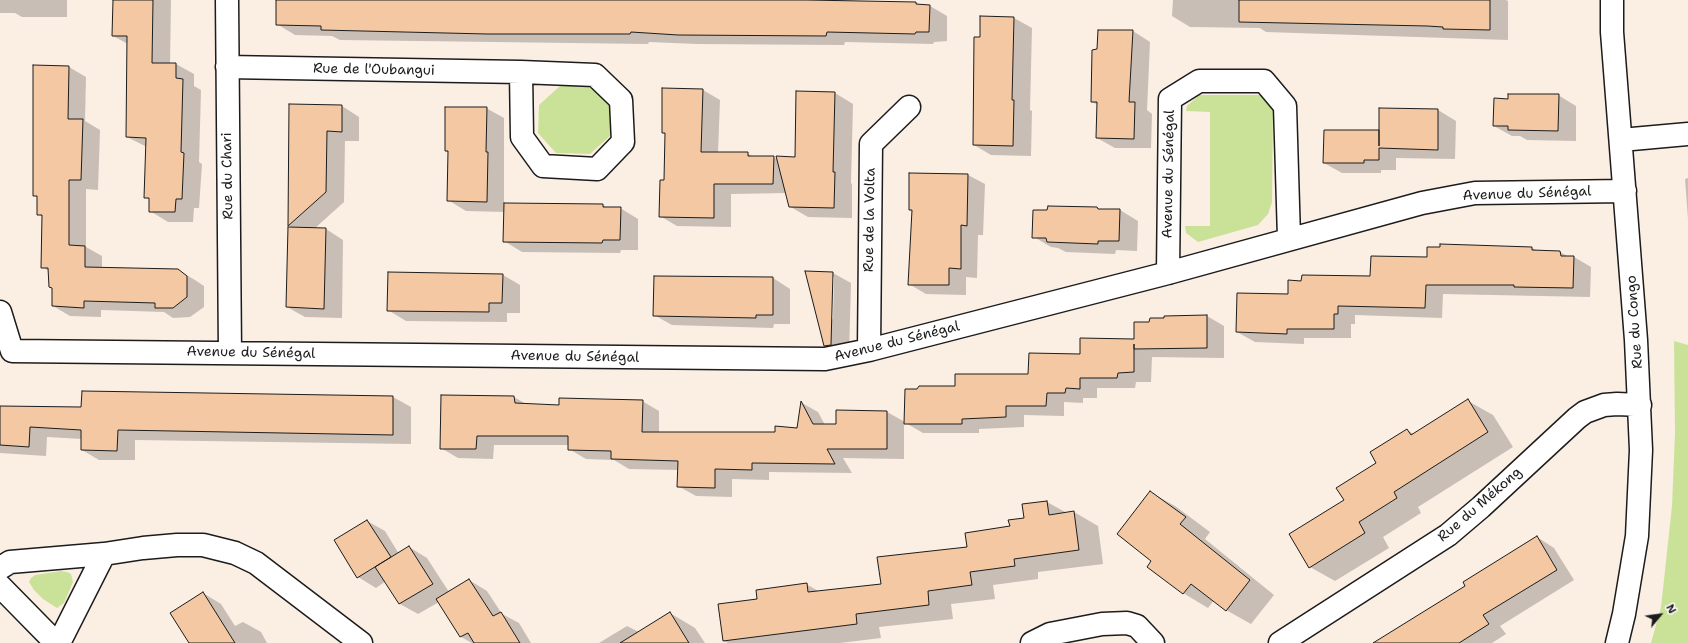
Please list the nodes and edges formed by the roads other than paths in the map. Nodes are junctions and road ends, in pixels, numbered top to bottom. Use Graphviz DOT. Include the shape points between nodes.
graph roads {
  1 [pos="227,0"];
  2 [pos="1612,0"];
  3 [pos="227,68"];
  4 [pos="521,72"];
  5 [pos="909,107"];
  6 [pos="1688,134"];
  7 [pos="1621,140"];
  8 [pos="1625,192"];
  9 [pos="1289,238"];
  10 [pos="1168,273"];
  11 [pos="0,312"];
  12 [pos="869,350"];
  13 [pos="230,353"];
  14 [pos="1640,405"];
  15 [pos="104,554"];
  16 [pos="0,568"];
  17 [pos="0,586"];
  18 [pos="58,643"];
  19 [pos="362,643"];
  20 [pos="1032,643"];
  21 [pos="1153,643"];
  22 [pos="1280,643"];
  23 [pos="1617,643"];
  1 -- 3 [label="street, Rue du Chari"];
  2 -- 7 [label="street, Rue du Congo" via="1612,32"];
  3 -- 4 [label="street, Rue de l'Oubangui"];
  3 -- 13 [label="street, Rue du Chari"];
  4 -- 4 [label="street, Rue de l'Oubangui" via="522,137 543,166 597,169 623,142 621,100 595,75"];
  5 -- 12 [label="street, Rue de la Volta" via="871,144"];
  6 -- 7 [label="street"];
  7 -- 8 [label="street, Rue du Congo"];
  8 -- 9 [label="street, Avenue du Sénégal" via="1475,193 1422,203"];
  8 -- 14 [label="street, Rue du Congo"];
  9 -- 10 [label="street, Avenue du Sénégal"];
  9 -- 10 [label="street, Avenue du Sénégal" via="1285,106 1264,81 1199,81 1170,99"];
  10 -- 12 [label="street, Avenue du Sénégal"];
  11 -- 13 [label="street, Avenue du Sénégal" via="12,351"];
  12 -- 13 [label="street, Avenue du Sénégal" via="825,359"];
  14 -- 22 [label="street, Rue du Mékong" via="1604,405 1585,412 1448,535"];
  14 -- 23 [label="street, Rue du Congo" via="1641,450 1637,536"];
  15 -- 16 [label="street" via="10,562"];
  15 -- 18 [label="street"];
  15 -- 19 [label="street" via="178,545 203,545 235,553 256,563"];
  17 -- 18 [label="street"];
  20 -- 21 [label="street" via="1050,634 1102,624 1127,623 1136,626"];
}
